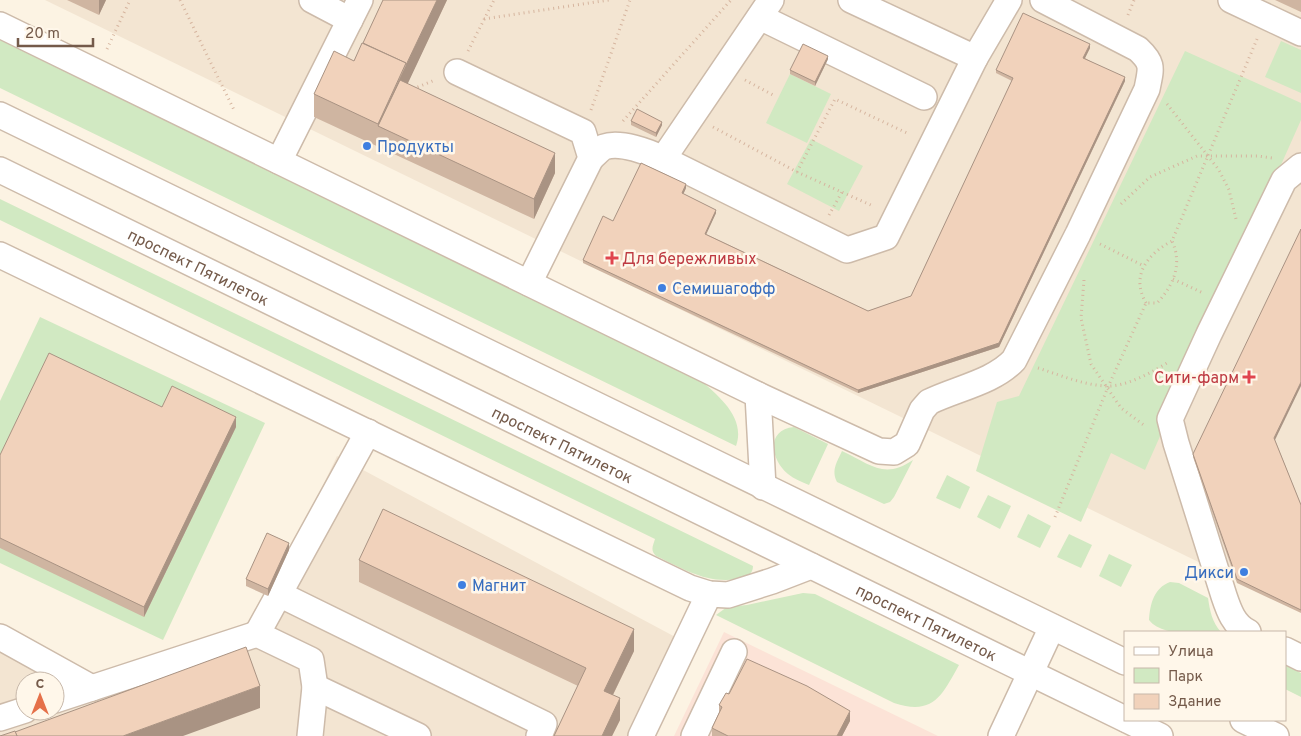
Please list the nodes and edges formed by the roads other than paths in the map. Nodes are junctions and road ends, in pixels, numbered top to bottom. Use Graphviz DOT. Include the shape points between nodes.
graph roads {
  1 [pos="312,0"];
  2 [pos="851,0"];
  3 [pos="1009,0"];
  4 [pos="1043,0"];
  5 [pos="1231,0"];
  6 [pos="766,8"];
  7 [pos="355,10"];
  8 [pos="0,25"];
  9 [pos="1301,33"];
  10 [pos="975,58"];
  11 [pos="457,72"];
  12 [pos="924,97"];
  13 [pos="0,115"];
  14 [pos="597,153"];
  15 [pos="664,159"];
  16 [pos="279,161"];
  17 [pos="1291,163"];
  18 [pos="0,170"];
  19 [pos="0,255"];
  20 [pos="529,283"];
  21 [pos="758,395"];
  22 [pos="368,432"];
  23 [pos="763,486"];
  24 [pos="811,566"];
  25 [pos="279,594"];
  26 [pos="709,594"];
  27 [pos="1052,627"];
  28 [pos="1245,631"];
  29 [pos="257,634"];
  30 [pos="0,637"];
  31 [pos="1286,650"];
  32 [pos="734,652"];
  33 [pos="1301,658"];
  34 [pos="1124,662"];
  35 [pos="1031,673"];
  36 [pos="315,687"];
  37 [pos="92,688"];
  38 [pos="65,697"];
  39 [pos="15,713"];
  40 [pos="0,718"];
  41 [pos="1124,718"];
  42 [pos="1130,721"];
  43 [pos="1245,721"];
  44 [pos="310,736"];
  45 [pos="418,736"];
  46 [pos="539,736"];
  47 [pos="641,736"];
  48 [pos="694,736"];
  49 [pos="1001,736"];
  50 [pos="1160,736"];
  51 [pos="1276,736"];
  1 -- 7 [label="street"];
  2 -- 10 [label="street"];
  3 -- 10 [label="street"];
  4 -- 21 [label="street" via="1138,48 1148,58 1151,70 1147,89 1014,360 1006,369 929,402 907,444 894,452 878,451"];
  5 -- 9 [label="street"];
  6 -- 12 [label="street"];
  6 -- 15 [label="street"];
  7 -- 16 [label="street"];
  8 -- 16 [label="street"];
  10 -- 15 [label="street" via="886,237 848,250"];
  11 -- 14 [label="street" via="583,132"];
  13 -- 23 [label="street"];
  14 -- 15 [label="street" via="620,146"];
  14 -- 20 [label="street"];
  16 -- 20 [label="street"];
  17 -- 28 [label="street" via="1170,419 1229,610"];
  18 -- 24 [label="street, проспект Пятилеток"];
  19 -- 22 [label="street"];
  20 -- 21 [label="street"];
  21 -- 23 [label="street"];
  22 -- 25 [label="street"];
  22 -- 26 [label="street" via="690,588"];
  23 -- 27 [label="street"];
  24 -- 26 [label="street" via="728,595"];
  24 -- 35 [label="street, проспект Пятилеток"];
  25 -- 29 [label="street"];
  25 -- 46 [label="street" via="544,724"];
  26 -- 47 [label="street"];
  27 -- 34 [label="street"];
  27 -- 35 [label="street"];
  29 -- 36 [label="street" via="311,660"];
  29 -- 37 [label="street"];
  30 -- 37 [label="street"];
  31 -- 33 [label="street"];
  32 -- 48 [label="street"];
  35 -- 41 [label="street, проспект Пятилеток"];
  35 -- 49 [label="street"];
  36 -- 44 [label="street"];
  36 -- 45 [label="street"];
  37 -- 38 [label="street"];
  39 -- 40 [label="street"];
  42 -- 50 [label="street, проспект Пятилеток"];
  43 -- 51 [label="street"];
}
